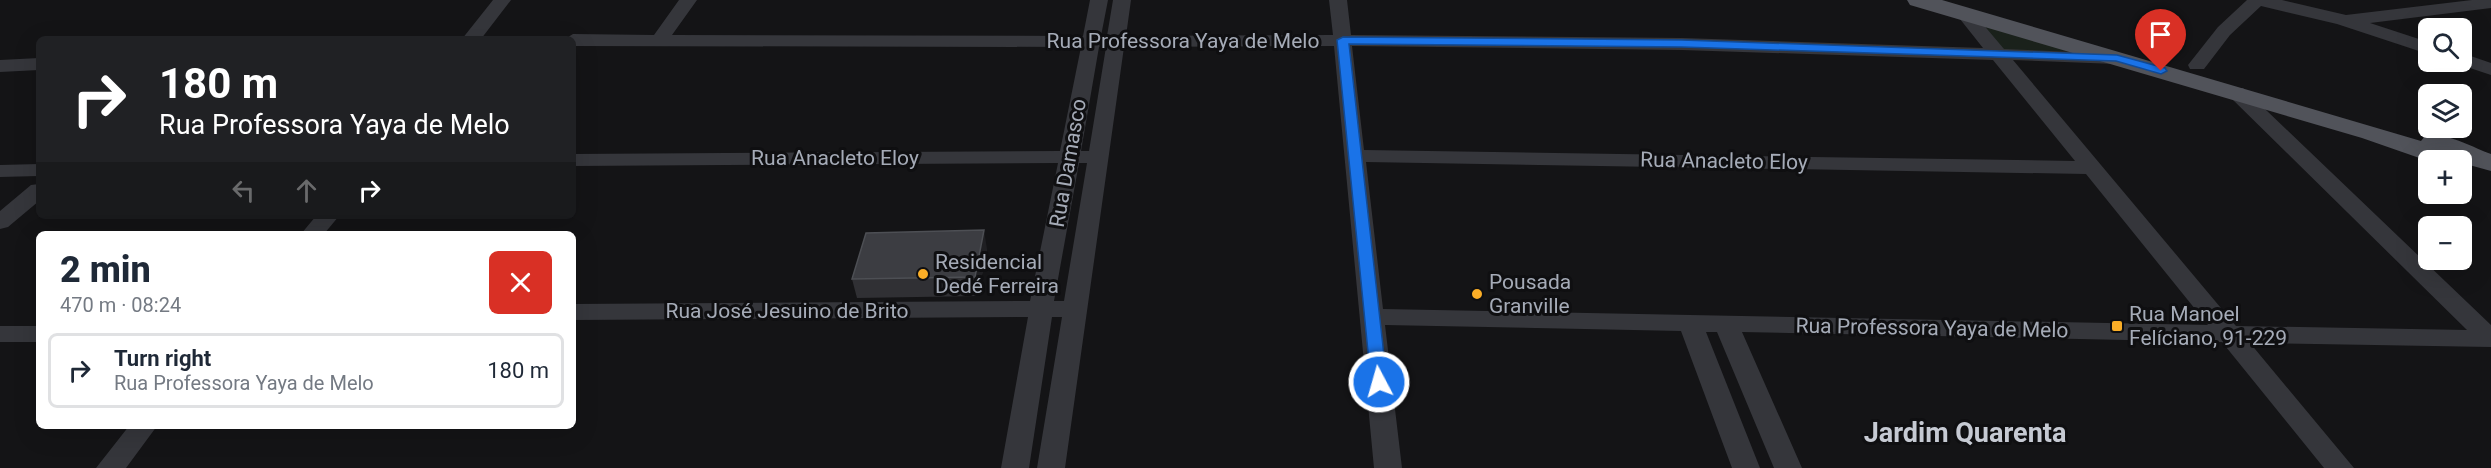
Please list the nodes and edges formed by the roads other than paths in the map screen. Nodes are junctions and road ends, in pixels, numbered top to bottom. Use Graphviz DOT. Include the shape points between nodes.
graph roads {
  1 [pos="502,0"];
  2 [pos="688,0"];
  3 [pos="1099,0"];
  4 [pos="1122,0"];
  5 [pos="1338,0"];
  6 [pos="1918,0"];
  7 [pos="2258,0"];
  8 [pos="2491,3"];
  9 [pos="1964,7"];
  10 [pos="2343,20"];
  11 [pos="473,36"];
  12 [pos="660,39"];
  13 [pos="576,40"];
  14 [pos="1343,40"];
  15 [pos="1090,42"];
  16 [pos="1115,42"];
  17 [pos="2418,45"];
  18 [pos="1998,54"];
  19 [pos="2117,58"];
  20 [pos="2472,62"];
  21 [pos="36,64"];
  22 [pos="2196,65"];
  23 [pos="0,66"];
  24 [pos="2491,69"];
  25 [pos="2236,92"];
  26 [pos="2421,150"];
  27 [pos="1069,156"];
  28 [pos="1355,156"];
  29 [pos="1096,157"];
  30 [pos="576,160"];
  31 [pos="2491,163"];
  32 [pos="2093,168"];
  33 [pos="2472,168"];
  34 [pos="36,170"];
  35 [pos="0,171"];
  36 [pos="2491,175"];
  37 [pos="36,192"];
  38 [pos="325,219"];
  39 [pos="0,222"];
  40 [pos="315,231"];
  41 [pos="1041,309"];
  42 [pos="1073,309"];
  43 [pos="576,312"];
  44 [pos="1372,317"];
  45 [pos="1726,324"];
  46 [pos="1691,325"];
  47 [pos="2230,333"];
  48 [pos="0,334"];
  49 [pos="36,334"];
  50 [pos="2491,339"];
  51 [pos="142,429"];
  52 [pos="110,468"];
  53 [pos="1015,468"];
  54 [pos="1051,468"];
  55 [pos="1388,468"];
  56 [pos="1746,468"];
  57 [pos="1788,468"];
  58 [pos="2340,468"];
  1 -- 11 [label="street"];
  2 -- 12 [label="street"];
  3 -- 15 [label="street, Rua Damasco"];
  4 -- 16 [label="street, Rua Damasco"];
  5 -- 14 [label="street"];
  6 -- 9 [label="main road"];
  7 -- 10 [label="street"];
  7 -- 22 [label="street" via="2224,31"];
  8 -- 10 [label="street"];
  9 -- 18 [label="street"];
  9 -- 19 [label="main road"];
  9 -- 22 [label="main road"];
  10 -- 17 [label="street"];
  12 -- 13 [label="street, Rua Professora Yaya de Melo"];
  12 -- 15 [label="street, Rua Professora Yaya de Melo"];
  14 -- 16 [label="street, Rua Professora Yaya de Melo"];
  14 -- 18 [label="street, Rua Professora Yaya de Melo" via="1682,44"];
  14 -- 28 [label="street"];
  15 -- 16 [label="street, Rua Professora Yaya de Melo"];
  15 -- 27 [label="street, Rua Damasco"];
  16 -- 29 [label="street, Rua Damasco"];
  18 -- 19 [label="street, Rua Professora Yaya de Melo"];
  18 -- 32 [label="street"];
  19 -- 25 [label="main road"];
  20 -- 24 [label="street"];
  21 -- 23 [label="street"];
  22 -- 31 [label="main road"];
  25 -- 26 [label="main road"];
  25 -- 50 [label="street"];
  27 -- 29 [label="street, Rua Anacleto Eloy"];
  27 -- 30 [label="street, Rua Anacleto Eloy"];
  27 -- 41 [label="street, Rua Damasco"];
  28 -- 32 [label="street, Rua Anacleto Eloy"];
  28 -- 44 [label="street"];
  29 -- 42 [label="street, Rua Damasco"];
  32 -- 47 [label="street"];
  33 -- 36 [label="main road"];
  34 -- 35 [label="street"];
  37 -- 39 [label="street"];
  38 -- 40 [label="street"];
  41 -- 42 [label="street, Rua José Jesuino de Brito"];
  41 -- 43 [label="street, Rua José Jesuino de Brito"];
  41 -- 53 [label="street, Rua Damasco"];
  42 -- 54 [label="street, Rua Damasco"];
  44 -- 46 [label="street, Rua Professora Yaya de Melo"];
  44 -- 55 [label="street"];
  45 -- 46 [label="street, Rua Professora Yaya de Melo"];
  45 -- 47 [label="street, Rua Professora Yaya de Melo"];
  45 -- 57 [label="street"];
  46 -- 56 [label="street"];
  47 -- 50 [label="street, Rua Professora Yaya de Melo"];
  47 -- 58 [label="street"];
  48 -- 49 [label="street"];
  51 -- 52 [label="street"];
}
